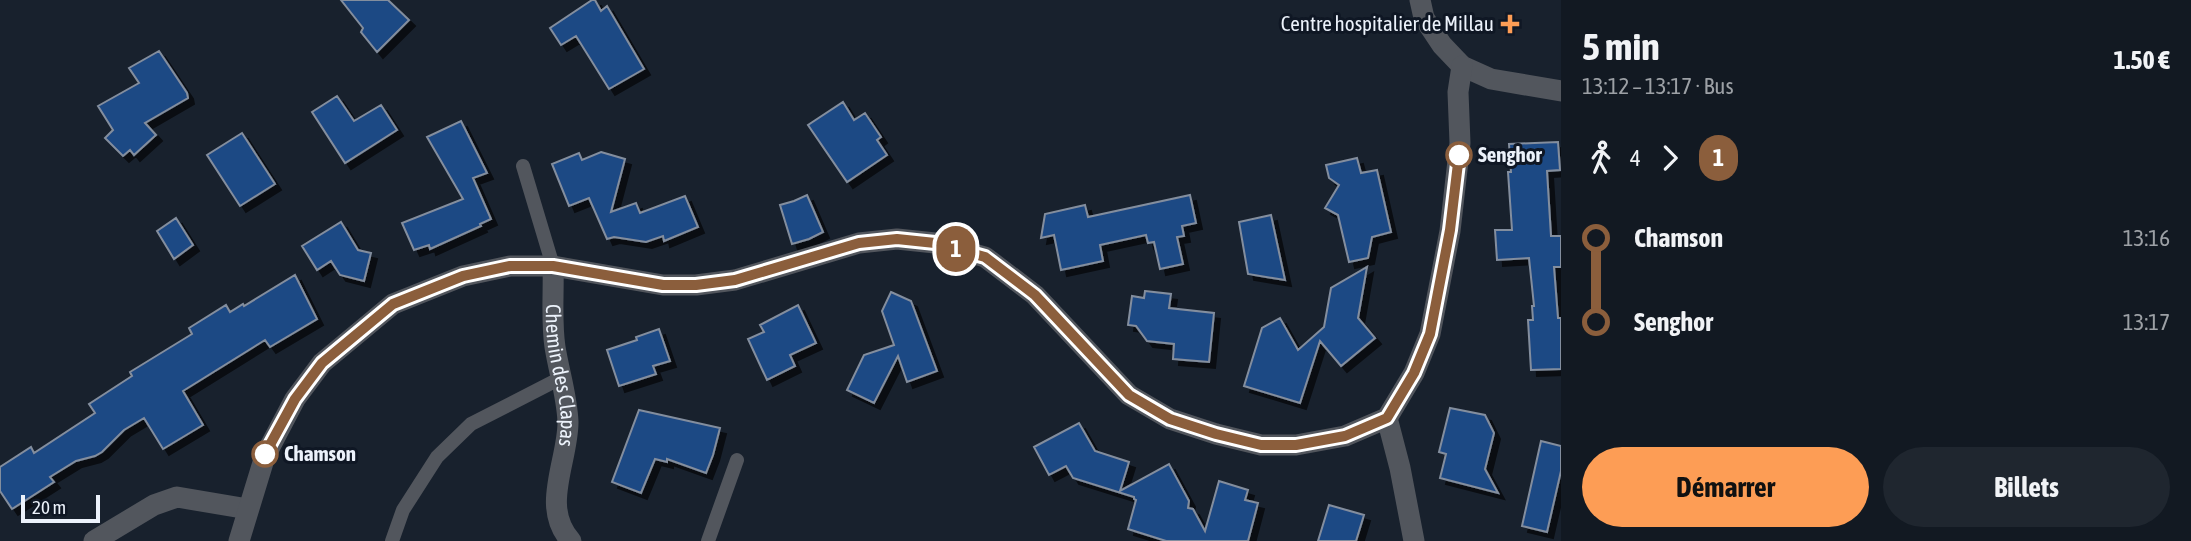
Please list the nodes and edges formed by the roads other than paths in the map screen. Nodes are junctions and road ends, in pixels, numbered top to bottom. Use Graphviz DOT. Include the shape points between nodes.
graph roads {
  1 [pos="1420,0"];
  2 [pos="1462,66"];
  3 [pos="1561,91"];
  4 [pos="523,166"];
  5 [pos="553,266"];
  6 [pos="563,380"];
  7 [pos="1387,418"];
  8 [pos="737,460"];
  9 [pos="248,509"];
  10 [pos="94,541"];
  11 [pos="239,541"];
  12 [pos="392,541"];
  13 [pos="571,541"];
  14 [pos="708,541"];
  15 [pos="1414,541"];
  1 -- 2 [label="street" via="1424,18"];
  2 -- 3 [label="street" via="1491,79"];
  2 -- 7 [label="street" via="1459,156 1430,334 1414,373"];
  4 -- 5 [label="lane, Chemin des Clapas"];
  5 -- 6 [label="street, Chemin des Clapas" via="555,346"];
  5 -- 7 [label="street" via="663,285 696,285 735,280 859,243 897,239 935,243 995,264 1035,295 1129,395 1170,419 1261,445 1296,445 1345,436"];
  5 -- 9 [label="street" via="510,266 463,276 393,304 322,363 295,399 265,456"];
  6 -- 12 [label="lane" via="471,424 437,457 403,510"];
  6 -- 13 [label="street, Chemin des Clapas" via="568,424 555,508 561,530"];
  7 -- 15 [label="street"];
  8 -- 14 [label="lane"];
  9 -- 10 [label="street" via="177,497 154,505"];
  9 -- 11 [label="street"];
}
